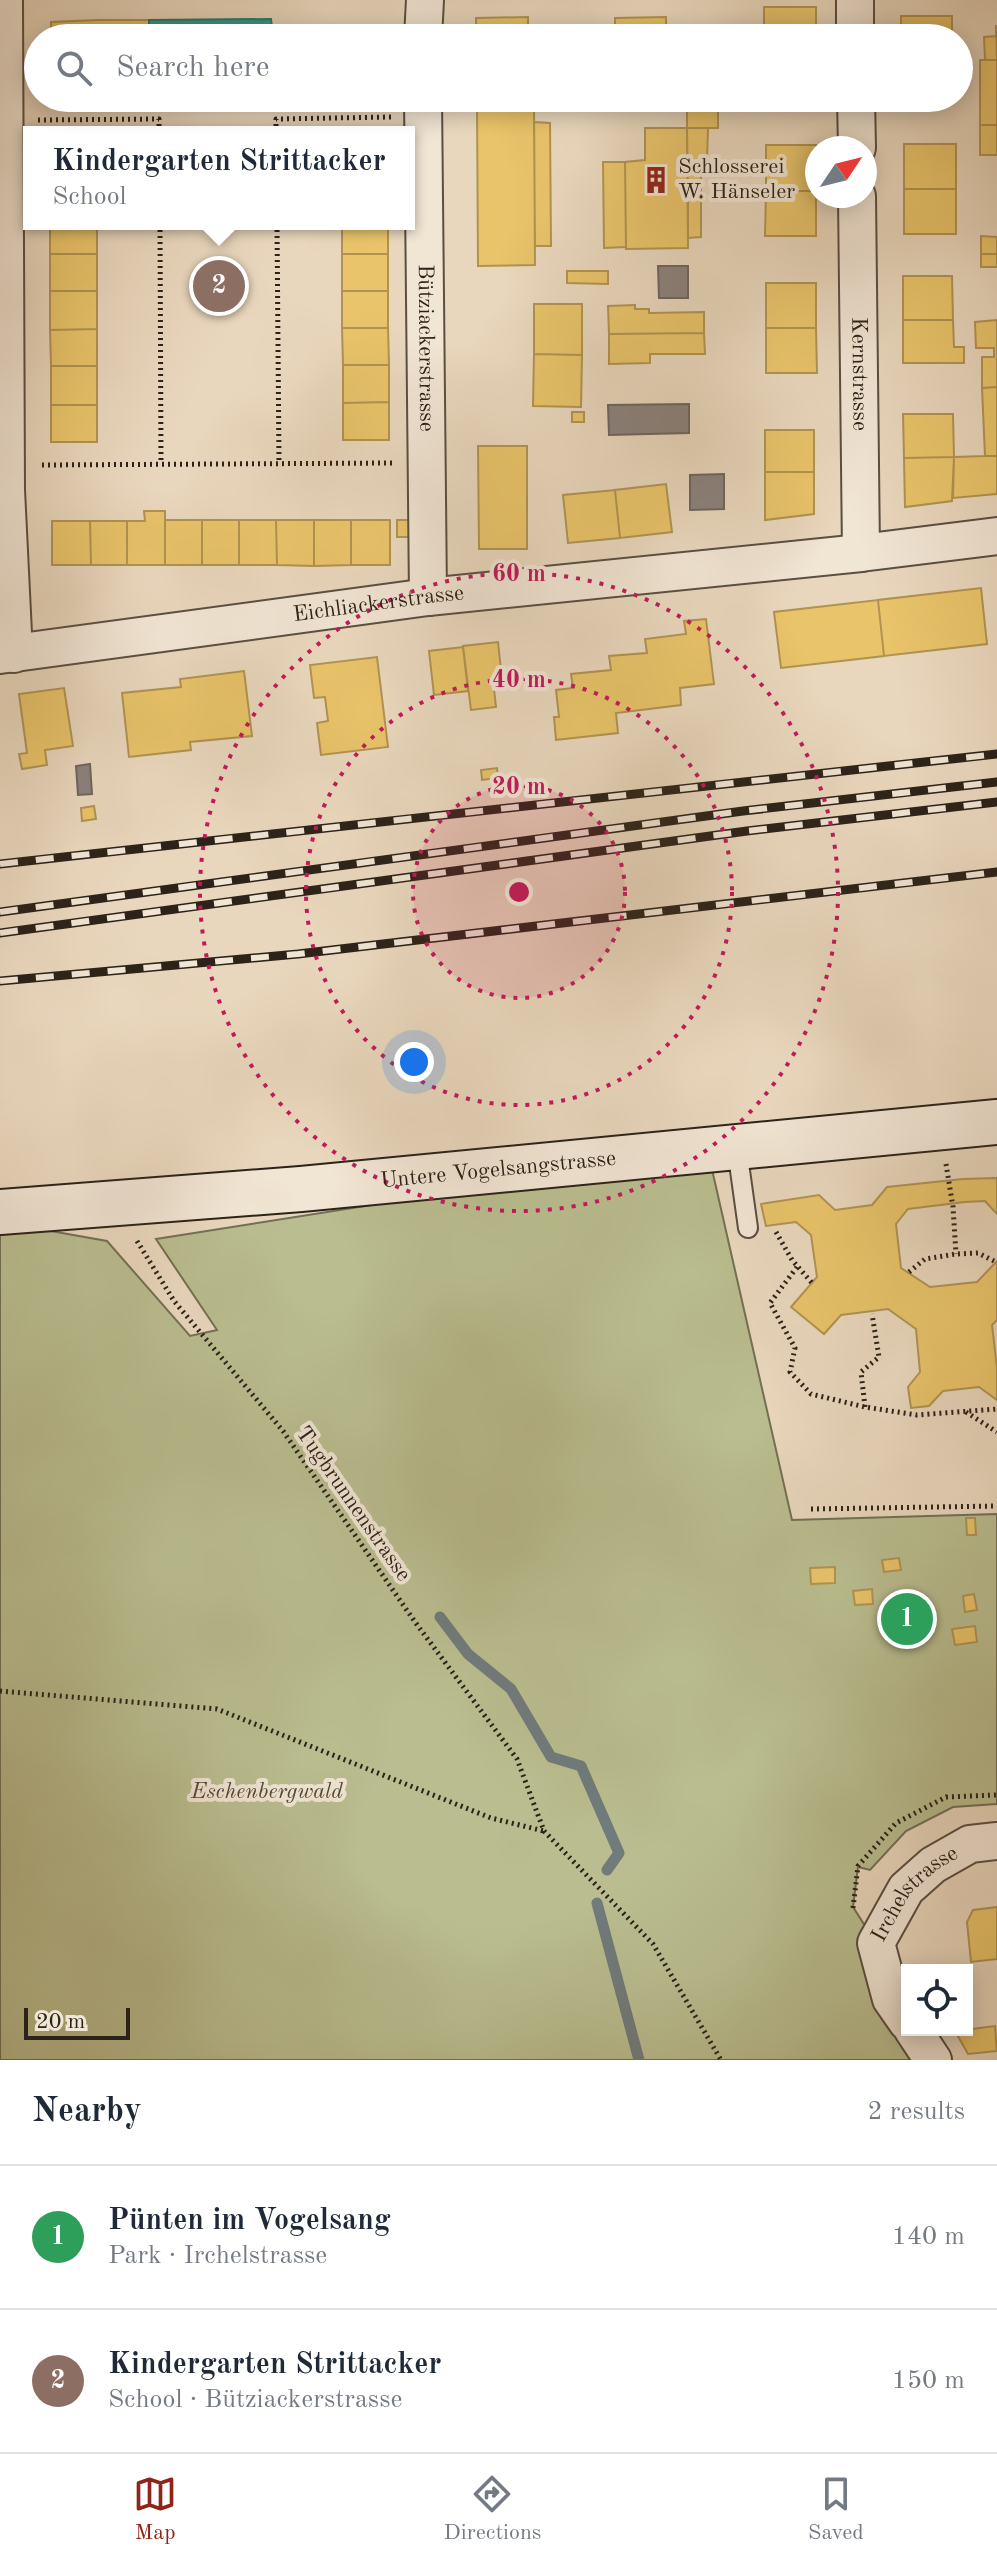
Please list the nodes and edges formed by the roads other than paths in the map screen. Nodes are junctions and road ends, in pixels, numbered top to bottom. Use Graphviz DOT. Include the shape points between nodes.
graph roads {
  1 [pos="4,0"];
  2 [pos="425,0"];
  3 [pos="855,0"];
  4 [pos="424,24"];
  5 [pos="855,24"];
  6 [pos="423,112"];
  7 [pos="856,112"];
  8 [pos="857,136"];
  9 [pos="857,208"];
  10 [pos="3,313"];
  11 [pos="997,536"];
  12 [pos="861,553"];
  13 [pos="428,597"];
  14 [pos="7,654"];
  15 [pos="997,1122"];
  16 [pos="737,1149"];
  17 [pos="0,1212"];
  18 [pos="748,1228"];
  19 [pos="997,1841"];
  20 [pos="901,2013"];
  21 [pos="917,2036"];
  22 [pos="933,2060"];
  1 -- 10 [label="street"];
  2 -- 4 [label="street"];
  3 -- 5 [label="street"];
  6 -- 13 [label="street, Bütziackerstrasse"];
  7 -- 8 [label="street"];
  9 -- 12 [label="street, Kernstrasse"];
  10 -- 14 [label="street"];
  11 -- 12 [label="street, Eichliackerstrasse"];
  12 -- 13 [label="street, Eichliackerstrasse"];
  13 -- 14 [label="street, Eichliackerstrasse"];
  15 -- 16 [label="main road, Untere Vogelsangstrasse"];
  16 -- 17 [label="main road, Untere Vogelsangstrasse"];
  16 -- 18 [label="lane"];
  19 -- 20 [label="street, Irchelstrasse" via="970,1844 933,1865 906,1889 876,1943 891,1999"];
  21 -- 22 [label="street"];
}
